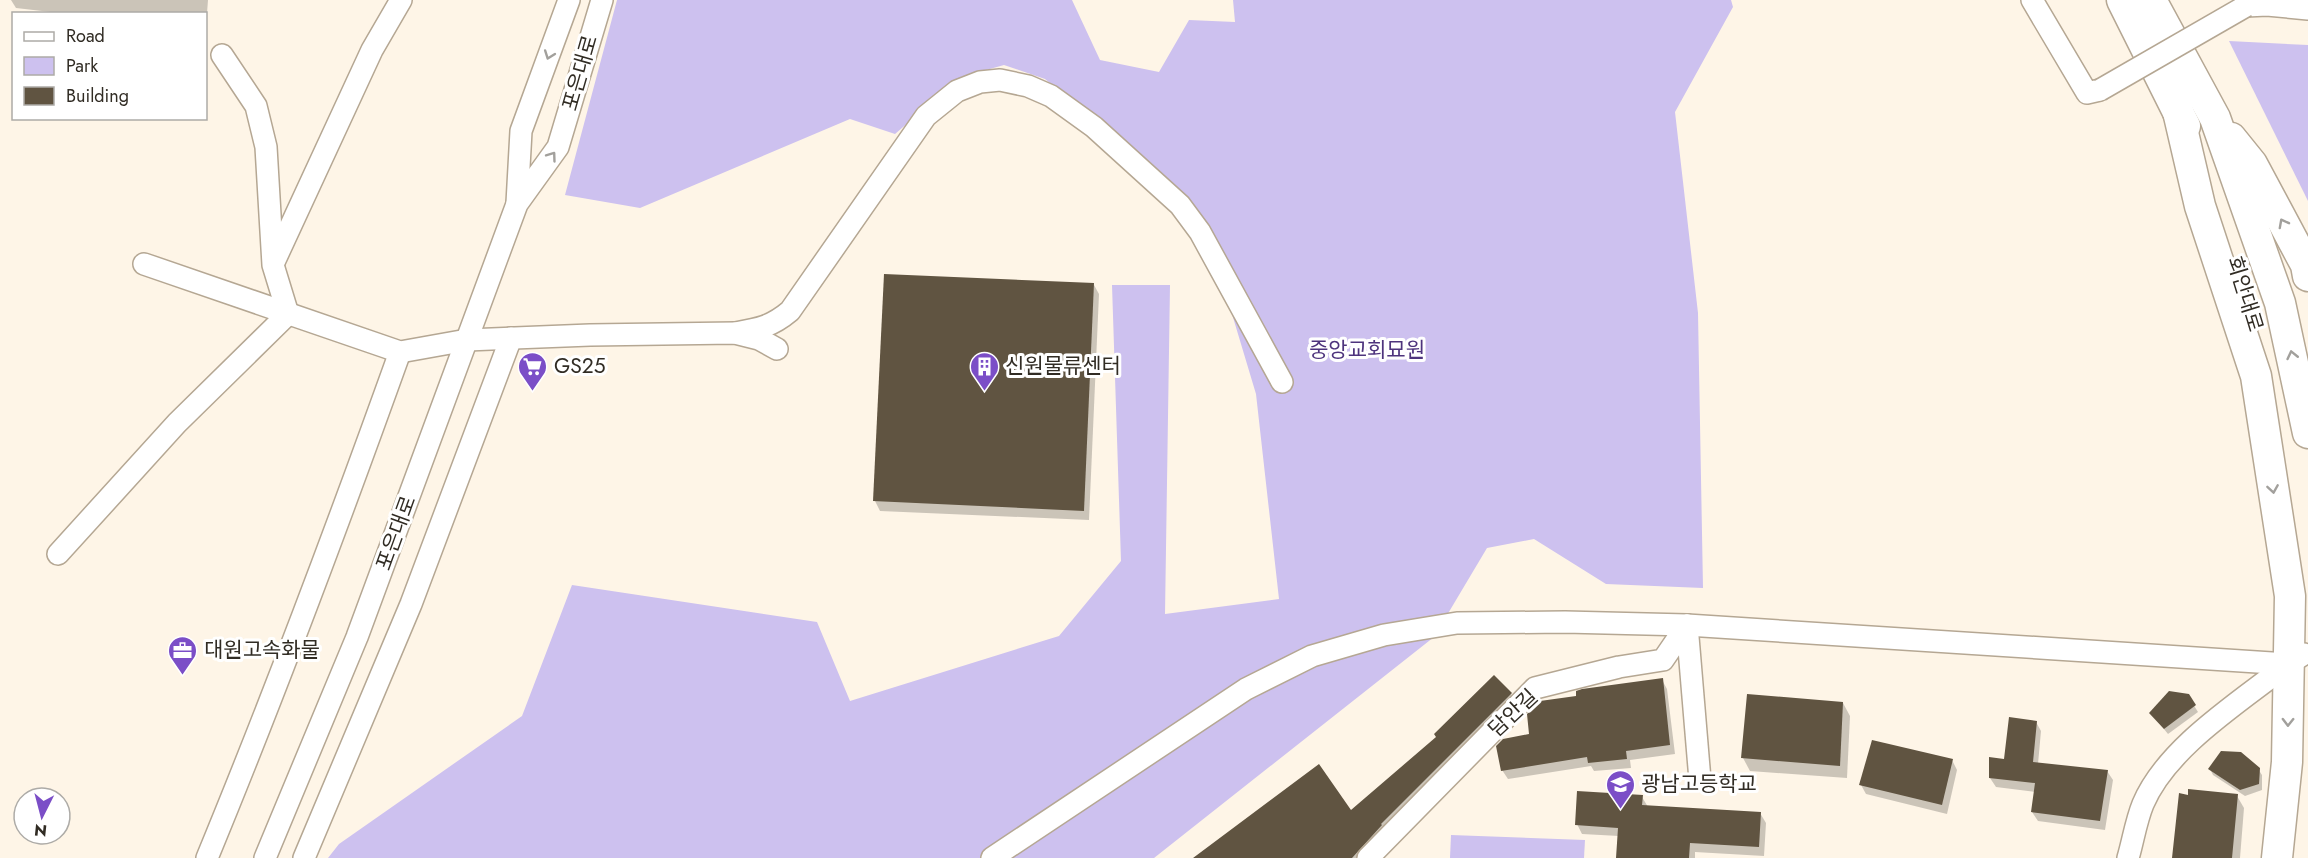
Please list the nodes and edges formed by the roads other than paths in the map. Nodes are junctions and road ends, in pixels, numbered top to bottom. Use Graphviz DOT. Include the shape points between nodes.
graph roads {
  1 [pos="401,0"];
  2 [pos="570,0"];
  3 [pos="602,0"];
  4 [pos="2032,0"];
  5 [pos="2122,0"];
  6 [pos="2151,0"];
  7 [pos="2308,9"];
  8 [pos="222,55"];
  9 [pos="2177,107"];
  10 [pos="2215,118"];
  11 [pos="518,204"];
  12 [pos="144,264"];
  13 [pos="273,265"];
  14 [pos="2308,276"];
  15 [pos="288,314"];
  16 [pos="735,333"];
  17 [pos="512,338"];
  18 [pos="467,340"];
  19 [pos="777,349"];
  20 [pos="400,352"];
  21 [pos="1282,382"];
  22 [pos="2308,433"];
  23 [pos="58,555"];
  24 [pos="2308,607"];
  25 [pos="1687,625"];
  26 [pos="2296,659"];
  27 [pos="1700,780"];
  28 [pos="207,858"];
  29 [pos="265,858"];
  30 [pos="304,858"];
  31 [pos="992,858"];
  32 [pos="1368,858"];
  33 [pos="2128,858"];
  34 [pos="2277,858"];
  1 -- 13 [label="street" via="372,50"];
  2 -- 11 [label="street, 포은대로, one-way" via="521,131"];
  11 -- 3 [label="street, 포은대로, one-way" via="558,147"];
  4 -- 7 [label="street, bridge" via="2087,93 2100,90 2246,6"];
  5 -- 9 [label="highway, 회안대로"];
  6 -- 10 [label="highway, 회안대로"];
  8 -- 13 [label="street" via="256,106 267,147"];
  9 -- 24 [label="highway, 회안대로" via="2220,211 2254,320 2295,492"];
  9 -- 26 [label="highway, one-way" via="2200,206 2256,376"];
  14 -- 10 [label="highway, one-way" via="2306,265 2252,164"];
  22 -- 10 [label="highway, 회안대로, one-way" via="2280,303"];
  11 -- 18 [label="street, 포은대로"];
  12 -- 15 [label="street"];
  13 -- 15 [label="street"];
  15 -- 20 [label="street"];
  15 -- 23 [label="street" via="177,423"];
  16 -- 17 [label="street"];
  16 -- 19 [label="street"];
  16 -- 21 [label="street" via="776,323 790,311 926,116 957,91 980,82 1000,80 1051,96 1094,127 1180,205 1200,232"];
  17 -- 18 [label="street"];
  17 -- 30 [label="street" via="411,604"];
  18 -- 20 [label="street"];
  18 -- 29 [label="street, 포은대로" via="357,638"];
  20 -- 28 [label="street" via="295,639"];
  25 -- 26 [label="street"];
  25 -- 27 [label="street"];
  25 -- 31 [label="street" via="1457,623 1384,635 1312,656 1246,689"];
  25 -- 32 [label="street, 담안길" via="1663,660 1535,688"];
  26 -- 33 [label="street" via="2185,745 2143,804"];
  26 -- 34 [label="highway, one-way"];
}
